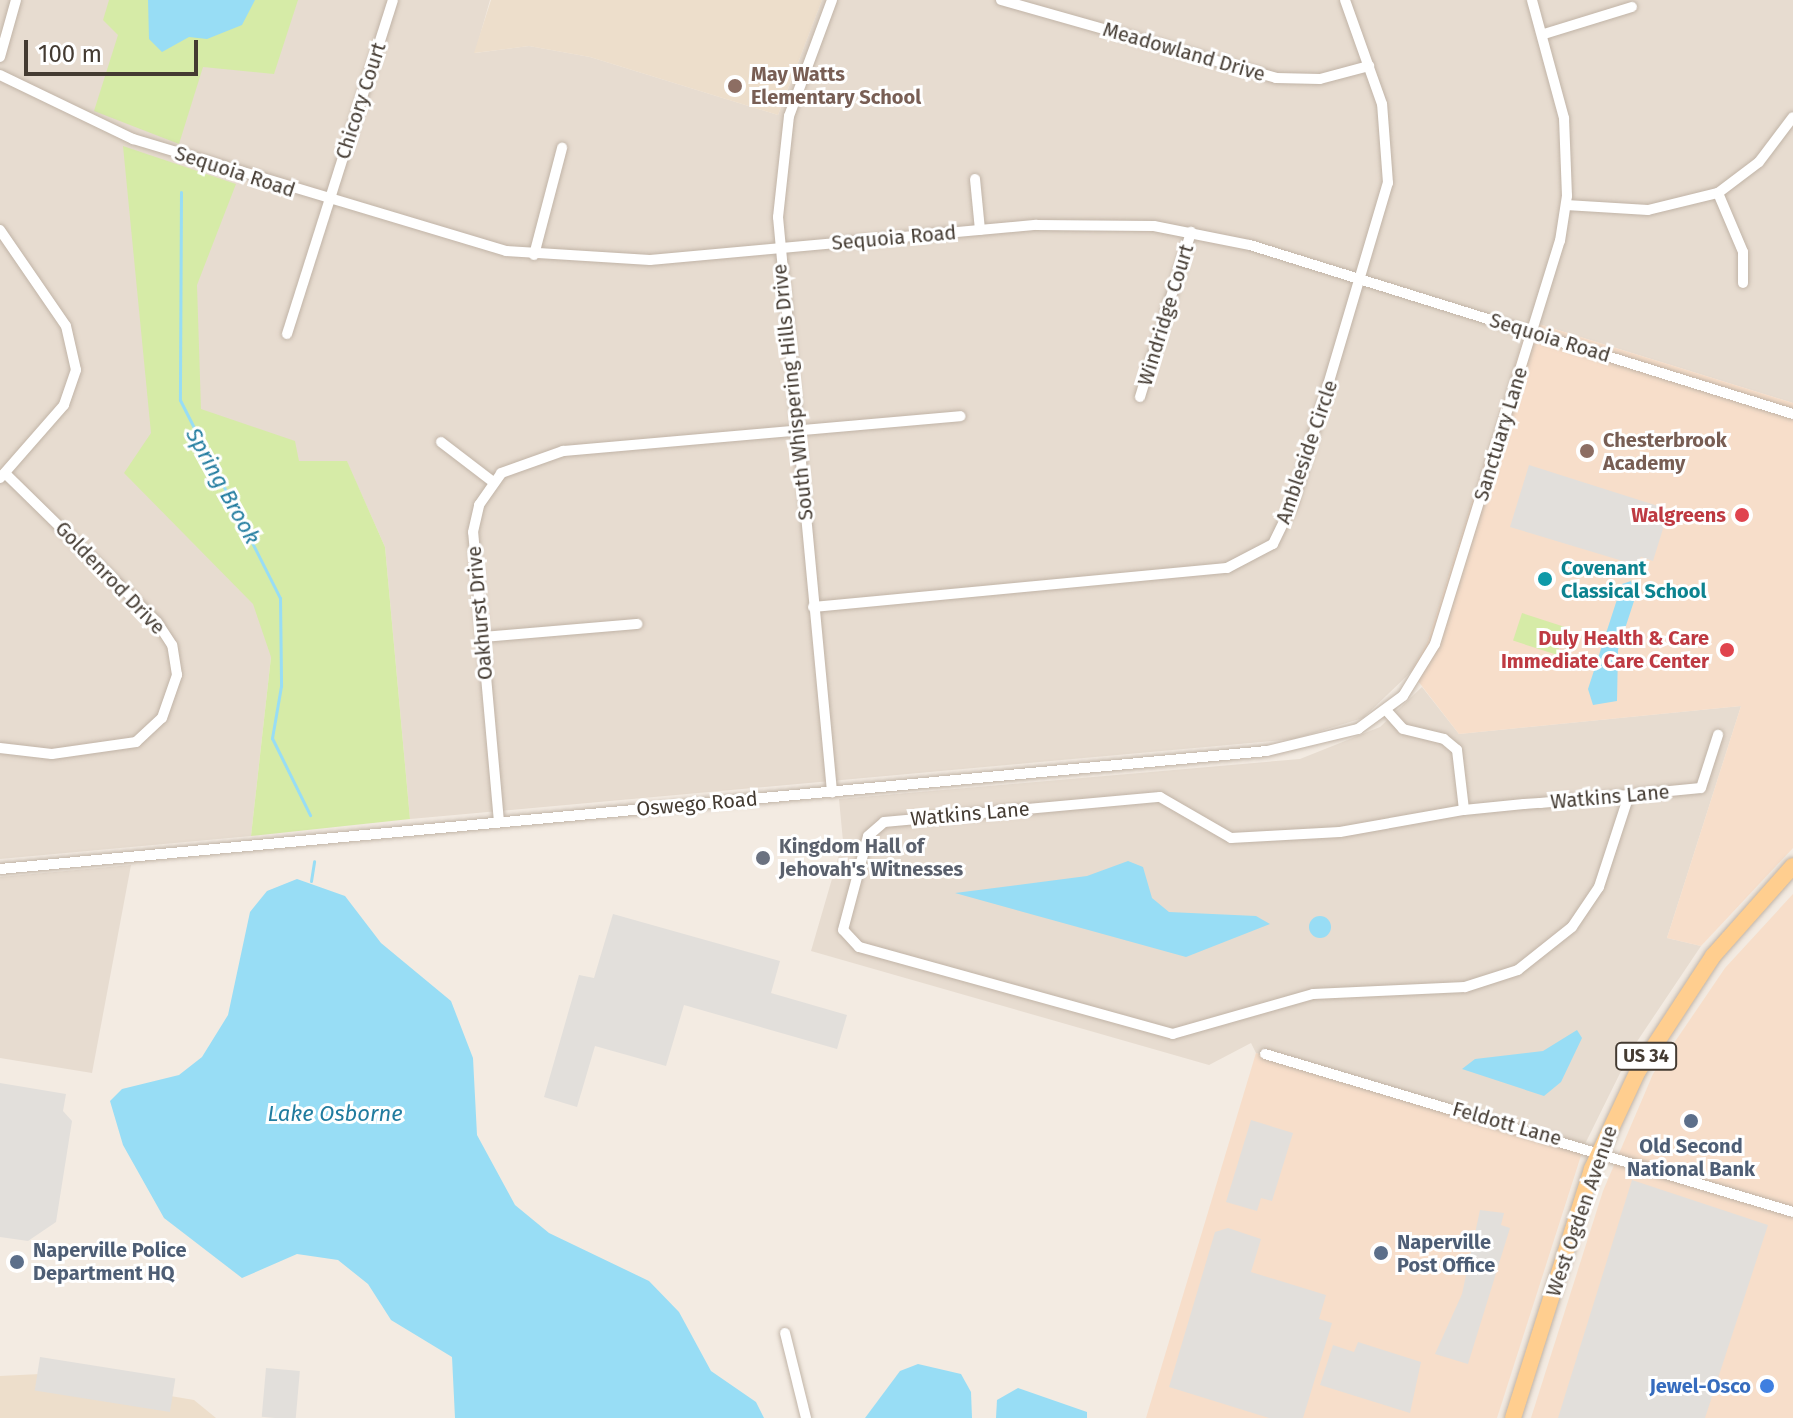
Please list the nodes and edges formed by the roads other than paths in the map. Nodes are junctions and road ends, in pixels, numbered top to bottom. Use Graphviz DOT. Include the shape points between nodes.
graph roads {
  1 [pos="16,0"];
  2 [pos="393,0"];
  3 [pos="832,0"];
  4 [pos="1001,0"];
  5 [pos="1345,0"];
  6 [pos="1532,0"];
  7 [pos="1632,7"];
  8 [pos="1544,34"];
  9 [pos="0,57"];
  10 [pos="1369,66"];
  11 [pos="0,75"];
  12 [pos="1793,117"];
  13 [pos="562,148"];
  14 [pos="975,179"];
  15 [pos="1718,193"];
  16 [pos="329,202"];
  17 [pos="1566,205"];
  18 [pos="0,230"];
  19 [pos="980,230"];
  20 [pos="1191,232"];
  21 [pos="779,249"];
  22 [pos="534,255"];
  23 [pos="1363,280"];
  24 [pos="1743,283"];
  25 [pos="1533,332"];
  26 [pos="287,334"];
  27 [pos="1140,397"];
  28 [pos="1793,414"];
  29 [pos="960,416"];
  30 [pos="798,431"];
  31 [pos="441,442"];
  32 [pos="2,475"];
  33 [pos="492,481"];
  34 [pos="813,607"];
  35 [pos="637,624"];
  36 [pos="482,637"];
  37 [pos="1386,710"];
  38 [pos="1718,735"];
  39 [pos="0,748"];
  40 [pos="832,792"];
  41 [pos="1629,795"];
  42 [pos="1464,810"];
  43 [pos="499,822"];
  44 [pos="1793,866"];
  45 [pos="0,869"];
  46 [pos="1265,1054"];
  47 [pos="1599,1152"];
  48 [pos="1793,1212"];
  49 [pos="785,1333"];
  50 [pos="806,1418"];
  51 [pos="1513,1418"];
  1 -- 9 [label="street"];
  2 -- 16 [label="street, Chicory Court"];
  3 -- 21 [label="street, South Whispering Hills Drive" via="808,51 785,132"];
  4 -- 10 [label="street, Meadowland Drive" via="1276,78 1320,79"];
  5 -- 10 [label="street, Ambleside Circle"];
  6 -- 8 [label="street, Sanctuary Lane"];
  7 -- 8 [label="street"];
  8 -- 17 [label="street, Sanctuary Lane" via="1564,118"];
  10 -- 23 [label="street, Ambleside Circle" via="1388,161"];
  11 -- 16 [label="street, Sequoia Road" via="133,139"];
  12 -- 15 [label="street" via="1759,162"];
  13 -- 22 [label="street"];
  14 -- 19 [label="street"];
  15 -- 17 [label="street" via="1648,210"];
  15 -- 24 [label="street" via="1743,252"];
  16 -- 22 [label="street, Sequoia Road"];
  16 -- 26 [label="street, Chicory Court"];
  17 -- 25 [label="street, Sanctuary Lane"];
  18 -- 32 [label="street" via="66,326 76,370 64,405"];
  19 -- 20 [label="street, Sequoia Road" via="1073,223"];
  19 -- 21 [label="street, Sequoia Road"];
  20 -- 23 [label="street, Sequoia Road"];
  20 -- 27 [label="street, Windridge Court"];
  21 -- 22 [label="street, Sequoia Road" via="650,260"];
  21 -- 30 [label="street, South Whispering Hills Drive"];
  23 -- 25 [label="street, Sequoia Road"];
  23 -- 34 [label="street, Ambleside Circle" via="1293,503 1263,553 1207,570"];
  25 -- 28 [label="street, Sequoia Road"];
  25 -- 37 [label="street, Sanctuary Lane" via="1435,644"];
  29 -- 30 [label="street"];
  30 -- 33 [label="street" via="536,455"];
  30 -- 34 [label="street, South Whispering Hills Drive"];
  31 -- 33 [label="street"];
  32 -- 39 [label="street, Goldenrod Drive" via="157,622 172,645 177,675 168,707 136,742 52,754"];
  33 -- 36 [label="street, Oakhurst Drive" via="473,532"];
  34 -- 40 [label="street, South Whispering Hills Drive"];
  35 -- 36 [label="street"];
  36 -- 43 [label="street, Oakhurst Drive"];
  37 -- 40 [label="street, Oswego Road" via="1340,737 1300,747"];
  37 -- 42 [label="street" via="1403,729 1444,739 1457,750"];
  38 -- 41 [label="street, Watkins Lane" via="1701,788"];
  40 -- 43 [label="street, Oswego Road"];
  41 -- 42 [label="street, Watkins Lane"];
  41 -- 42 [label="street, Watkins Lane" via="1593,899 1539,957 1465,987 1313,994 1160,1033 859,947 845,937 843,921 868,836 884,822 1160,797 1181,803 1221,835 1243,838 1340,832"];
  43 -- 45 [label="street, Oswego Road"];
  44 -- 47 [label="main road, West Ogden Avenue / US 34" via="1673,1012"];
  46 -- 47 [label="street, Feldott Lane"];
  47 -- 48 [label="street, Feldott Lane"];
  47 -- 51 [label="main road, West Ogden Avenue / US 34"];
  49 -- 50 [label="street"];
}
